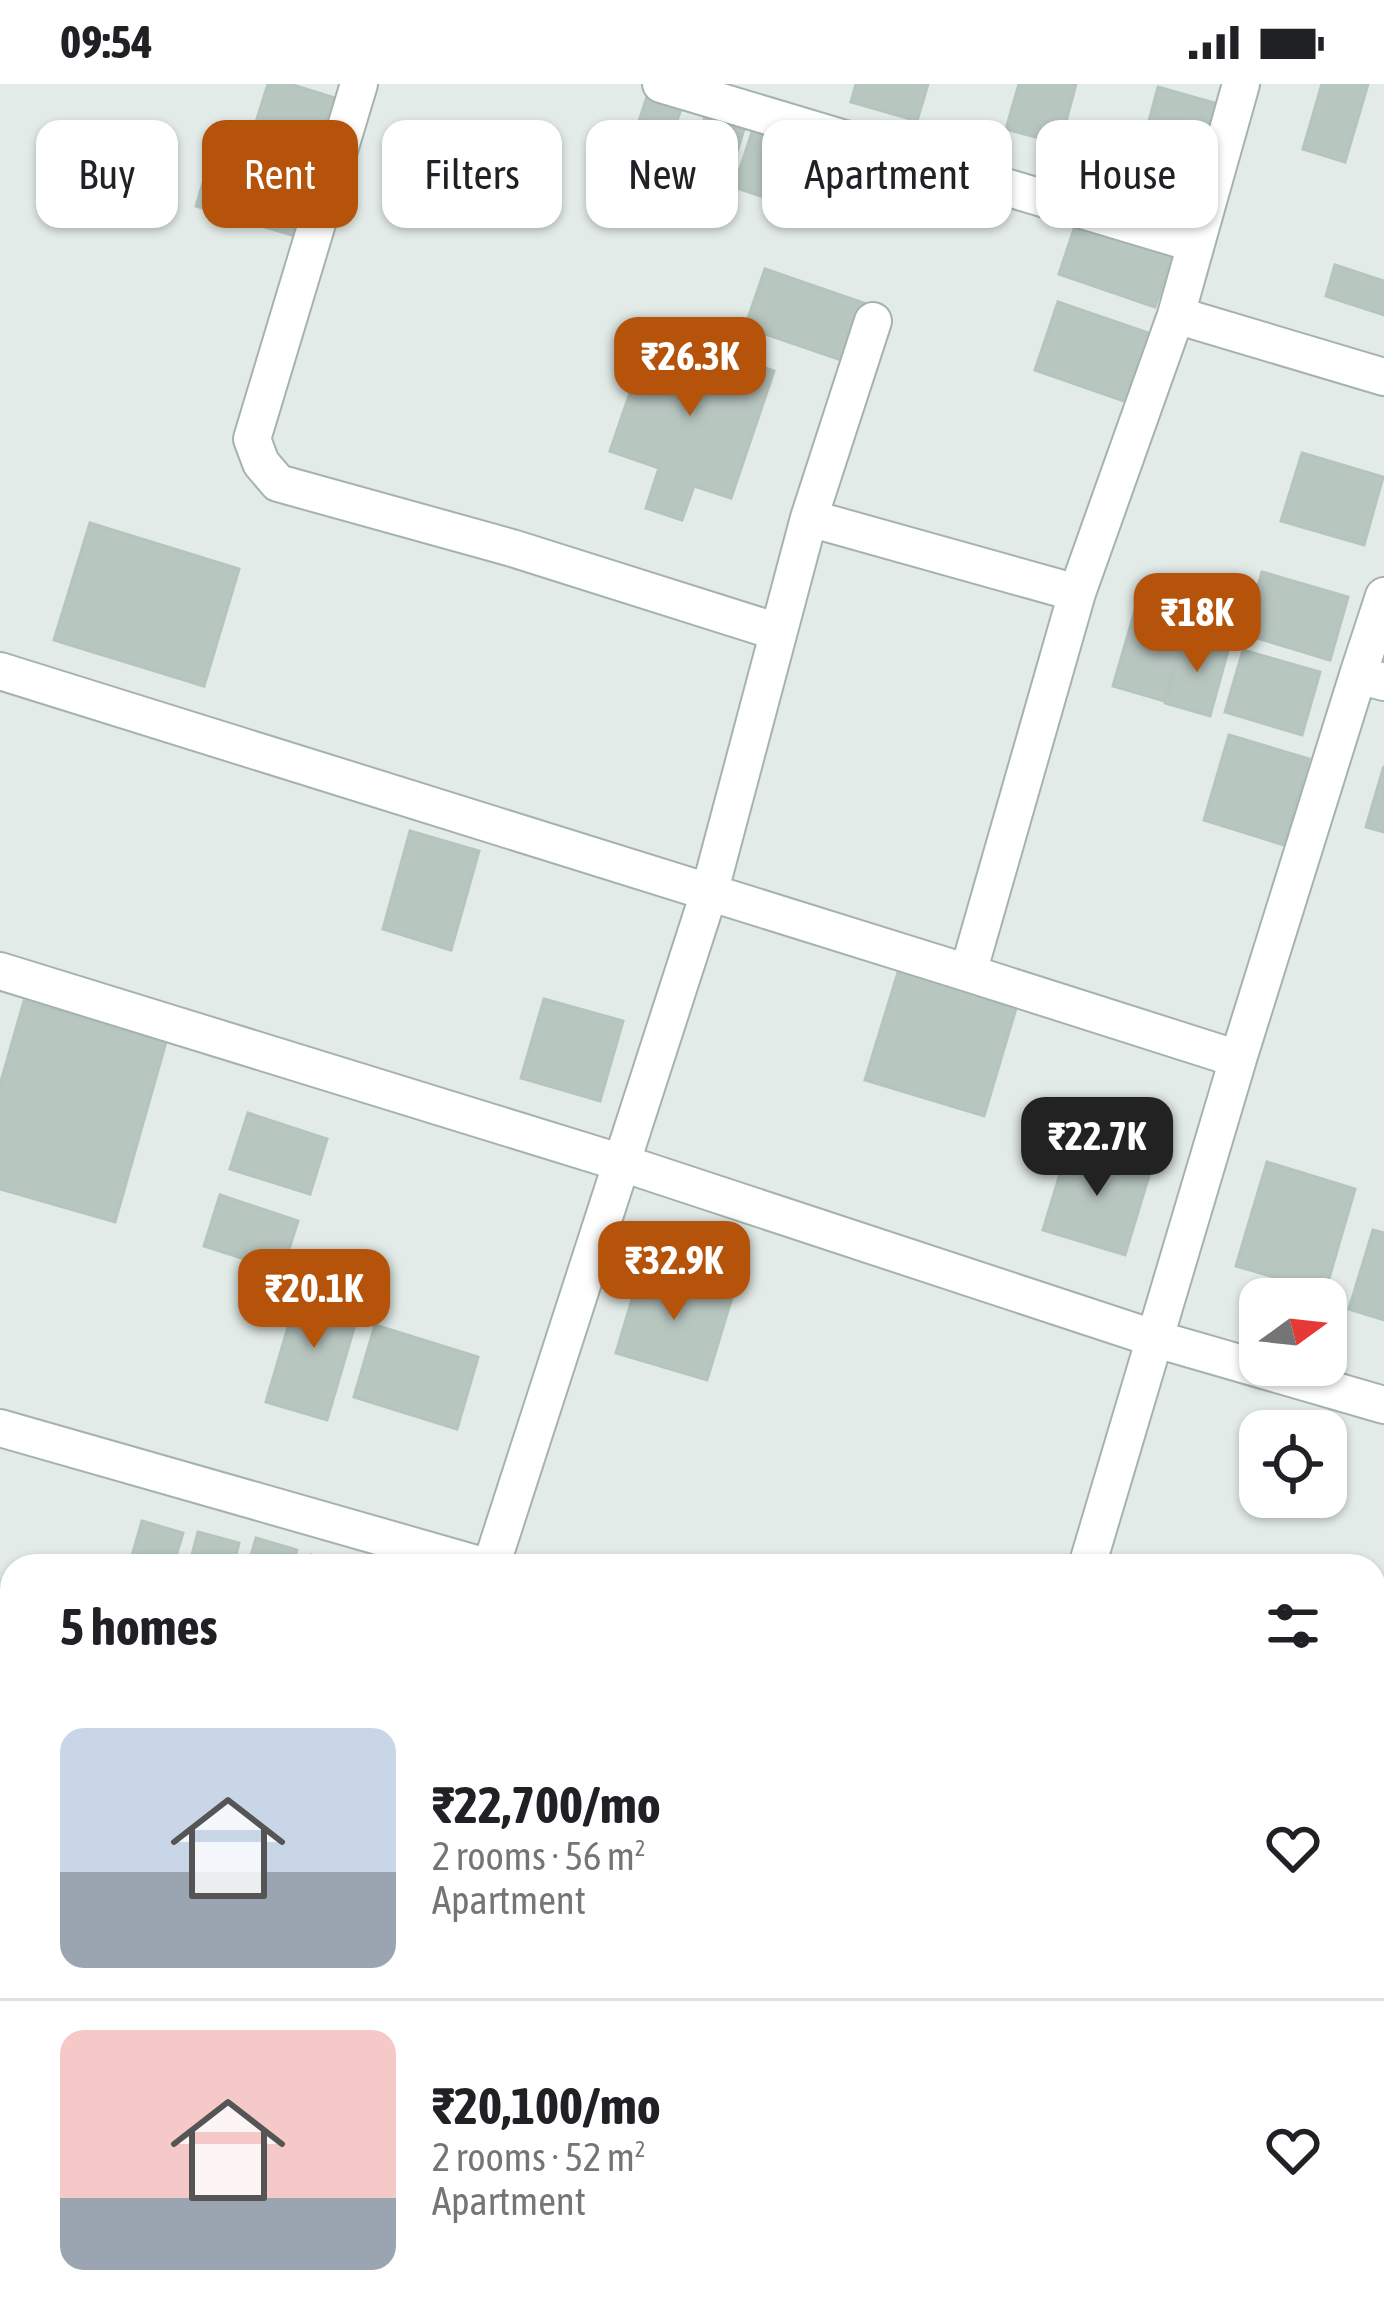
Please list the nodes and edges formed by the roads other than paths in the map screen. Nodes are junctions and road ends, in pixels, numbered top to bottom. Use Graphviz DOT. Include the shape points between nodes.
graph roads {
  1 [pos="359,84"];
  2 [pos="661,84"];
  3 [pos="1241,84"];
  4 [pos="1196,244"];
  5 [pos="1176,315"];
  6 [pos="873,321"];
  7 [pos="1384,376"];
  8 [pos="809,518"];
  9 [pos="1077,593"];
  10 [pos="1384,596"];
  11 [pos="778,632"];
  12 [pos="0,671"];
  13 [pos="1371,678"];
  14 [pos="710,890"];
  15 [pos="0,971"];
  16 [pos="968,973"];
  17 [pos="1238,1059"];
  18 [pos="619,1162"];
  19 [pos="1156,1339"];
  20 [pos="1384,1405"];
  21 [pos="0,1428"];
  22 [pos="445,1554"];
  23 [pos="491,1554"];
  24 [pos="1091,1554"];
  1 -- 11 [label="street" via="252,439 261,463 278,483"];
  2 -- 4 [label="street"];
  3 -- 4 [label="street"];
  4 -- 5 [label="street"];
  5 -- 7 [label="street"];
  5 -- 9 [label="street"];
  6 -- 8 [label="street"];
  8 -- 9 [label="street"];
  8 -- 11 [label="street"];
  9 -- 16 [label="street"];
  10 -- 13 [label="street"];
  11 -- 14 [label="street"];
  12 -- 14 [label="street"];
  13 -- 17 [label="street"];
  14 -- 16 [label="street"];
  14 -- 18 [label="street"];
  15 -- 18 [label="street"];
  16 -- 17 [label="street"];
  17 -- 19 [label="street"];
  18 -- 19 [label="street"];
  18 -- 23 [label="street"];
  19 -- 20 [label="street"];
  19 -- 24 [label="street"];
  21 -- 22 [label="street"];
}
